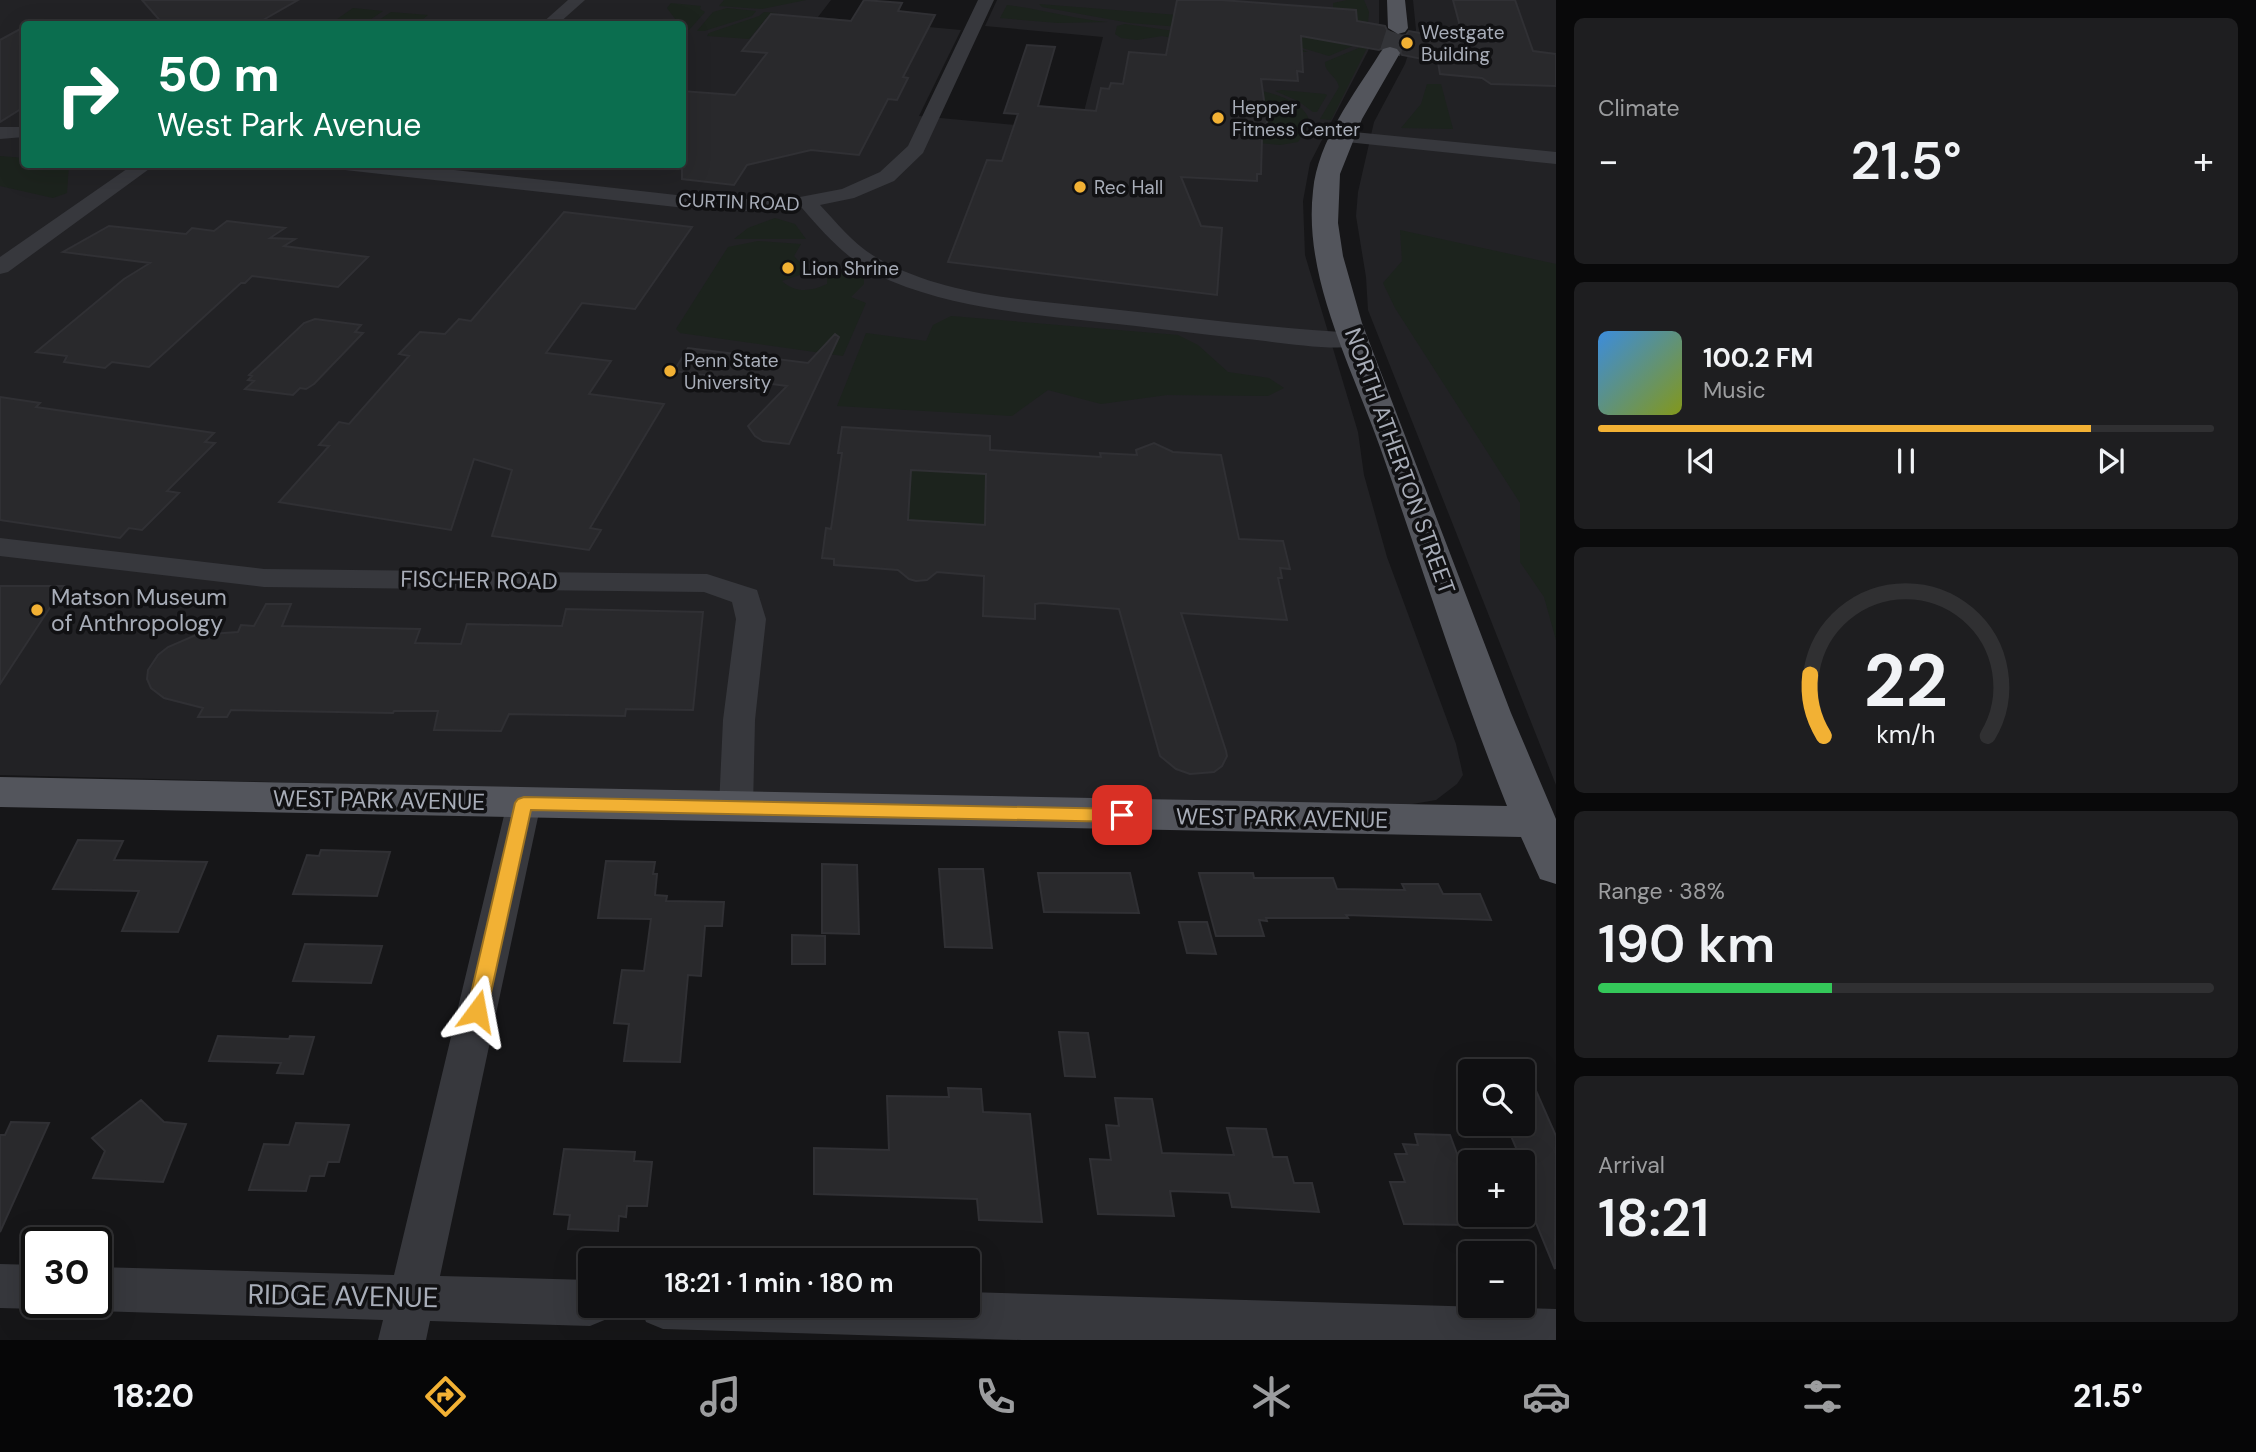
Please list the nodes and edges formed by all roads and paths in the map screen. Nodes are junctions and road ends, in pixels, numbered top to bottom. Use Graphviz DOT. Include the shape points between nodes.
graph roads {
  1 [pos="577,0"];
  2 [pos="986,0"];
  3 [pos="1396,0"];
  4 [pos="552,21"];
  5 [pos="1398,28"];
  6 [pos="1390,53"];
  7 [pos="21,132"];
  8 [pos="0,133"];
  9 [pos="1344,137"];
  10 [pos="1556,158"];
  11 [pos="141,168"];
  12 [pos="397,168"];
  13 [pos="807,202"];
  14 [pos="0,267"];
  15 [pos="1355,341"];
  16 [pos="0,547"];
  17 [pos="0,792"];
  18 [pos="524,803"];
  19 [pos="736,807"];
  20 [pos="1545,823"];
  21 [pos="1556,867"];
  22 [pos="0,1286"];
  23 [pos="21,1287"];
  24 [pos="112,1291"];
  25 [pos="578,1304"];
  26 [pos="980,1316"];
  27 [pos="407,1319"];
  28 [pos="1556,1333"];
  1 -- 4 [label="street"];
  2 -- 13 [label="street" via="907,162 870,185"];
  3 -- 5 [label="main road"];
  6 -- 9 [label="main road, NORTH ATHERTON STREET"];
  7 -- 8 [label="street"];
  9 -- 10 [label="street"];
  9 -- 15 [label="main road, NORTH ATHERTON STREET" via="1327,178 1326,213 1329,246"];
  11 -- 14 [label="street"];
  12 -- 13 [label="street, CURTIN ROAD" via="710,204"];
  13 -- 15 [label="street, CURTIN ROAD" via="858,254 888,272 935,288 1064,311"];
  15 -- 20 [label="main road, NORTH ATHERTON STREET"];
  16 -- 19 [label="street, FISCHER ROAD" via="264,578 707,583 736,592 746,597 751,619 739,720"];
  17 -- 18 [label="main road, WEST PARK AVENUE"];
  18 -- 19 [label="main road, WEST PARK AVENUE"];
  18 -- 27 [label="street"];
  19 -- 20 [label="main road, WEST PARK AVENUE"];
  20 -- 21 [label="main road, NORTH ATHERTON STREET"];
  22 -- 23 [label="street"];
  24 -- 27 [label="street, RIDGE AVENUE"];
  25 -- 27 [label="street, RIDGE AVENUE"];
  26 -- 28 [label="street"];
}
